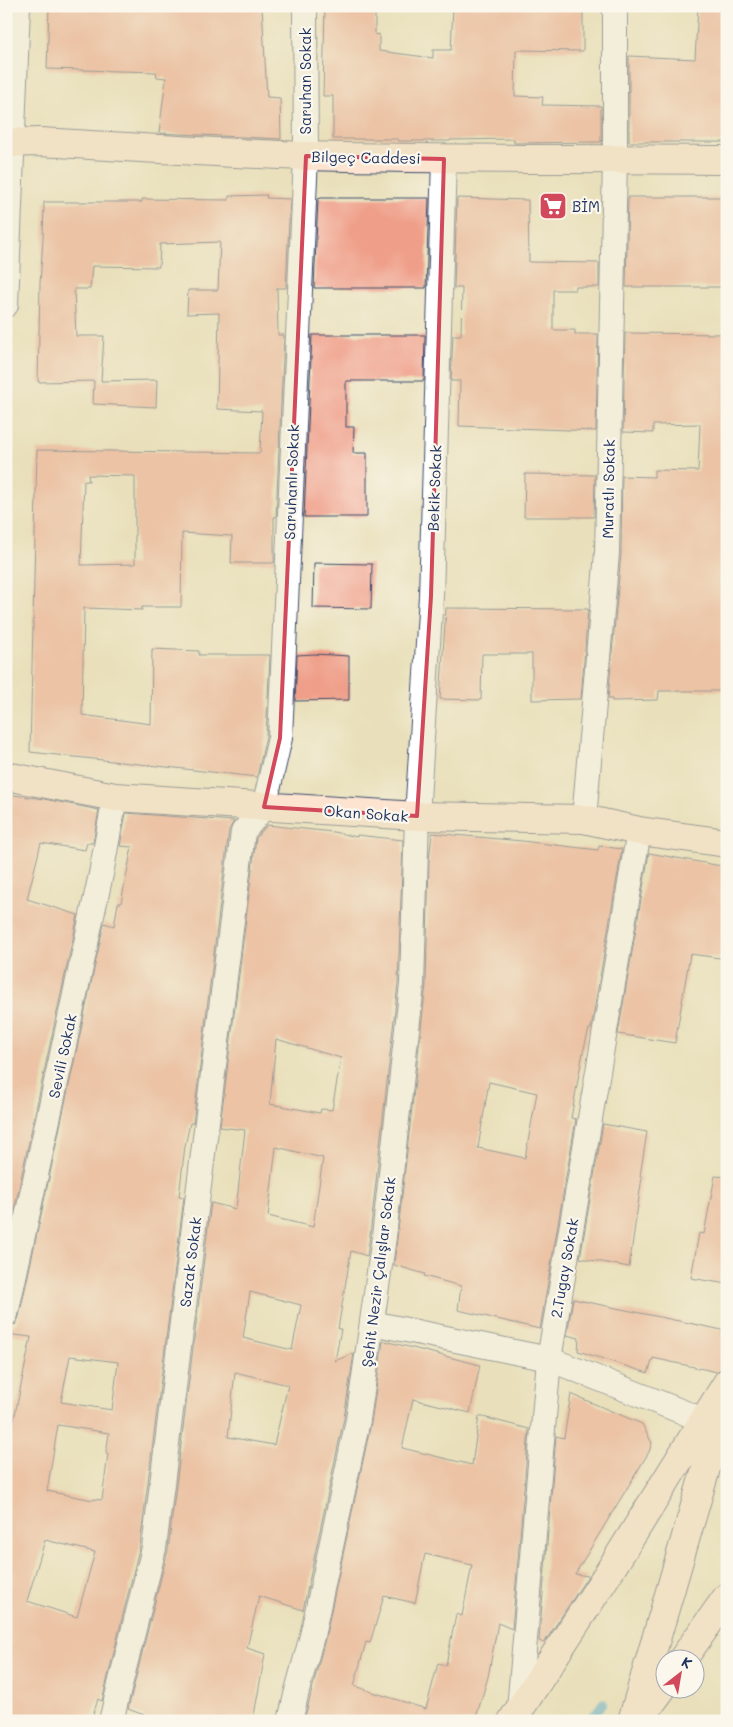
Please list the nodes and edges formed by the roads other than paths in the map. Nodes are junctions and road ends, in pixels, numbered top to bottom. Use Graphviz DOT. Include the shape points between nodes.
graph roads {
  1 [pos="18,6"];
  2 [pos="305,6"];
  3 [pos="615,6"];
  4 [pos="9,143"];
  5 [pos="306,156"];
  6 [pos="614,158"];
  7 [pos="444,159"];
  8 [pos="727,160"];
  9 [pos="6,305"];
  10 [pos="6,776"];
  11 [pos="115,797"];
  12 [pos="264,806"];
  13 [pos="417,816"];
  14 [pos="584,819"];
  15 [pos="639,831"];
  16 [pos="727,843"];
  17 [pos="6,1314"];
  18 [pos="372,1323"];
  19 [pos="549,1359"];
  20 [pos="727,1384"];
  21 [pos="727,1399"];
  22 [pos="703,1420"];
  23 [pos="727,1597"];
  24 [pos="689,1650"];
  25 [pos="656,1697"];
  26 [pos="515,1715"];
  27 [pos="111,1721"];
  28 [pos="290,1721"];
  29 [pos="632,1721"];
  30 [pos="639,1721"];
  1 -- 4 [label="street"];
  2 -- 5 [label="street, Saruhan Sokak"];
  3 -- 6 [label="street, Muratlı Sokak"];
  4 -- 5 [label="street, Bilgeç Caddesi"];
  4 -- 9 [label="street"];
  5 -- 7 [label="street, Bilgeç Caddesi"];
  5 -- 12 [label="street, Saruhanlı Sokak" via="280,738"];
  6 -- 7 [label="street, Bilgeç Caddesi"];
  6 -- 8 [label="street, Bilgeç Caddesi"];
  6 -- 14 [label="street, Muratlı Sokak" via="607,553"];
  7 -- 13 [label="street, Bekik Sokak" via="431,596"];
  10 -- 11 [label="street, Okan Sokak"];
  11 -- 12 [label="street, Okan Sokak"];
  11 -- 17 [label="street, Sevili Sokak"];
  12 -- 13 [label="street, Okan Sokak"];
  12 -- 27 [label="street, Sazak Sokak" via="243,832 154,1548"];
  13 -- 14 [label="street, Okan Sokak"];
  13 -- 18 [label="street, Şehit Nezir Çalışlar Sokak" via="412,984"];
  14 -- 15 [label="street, Okan Sokak"];
  15 -- 16 [label="street, Okan Sokak"];
  15 -- 19 [label="street, 2.Tugay Sokak"];
  18 -- 19 [label="street"];
  18 -- 28 [label="street, Şehit Nezir Çalışlar Sokak" via="358,1420 312,1636"];
  19 -- 22 [label="street"];
  19 -- 26 [label="street, 2.Tugay Sokak"];
  20 -- 22 [label="street"];
  21 -- 29 [label="street"];
  22 -- 26 [label="street"];
  23 -- 24 [label="street"];
  25 -- 30 [label="street"];
}
